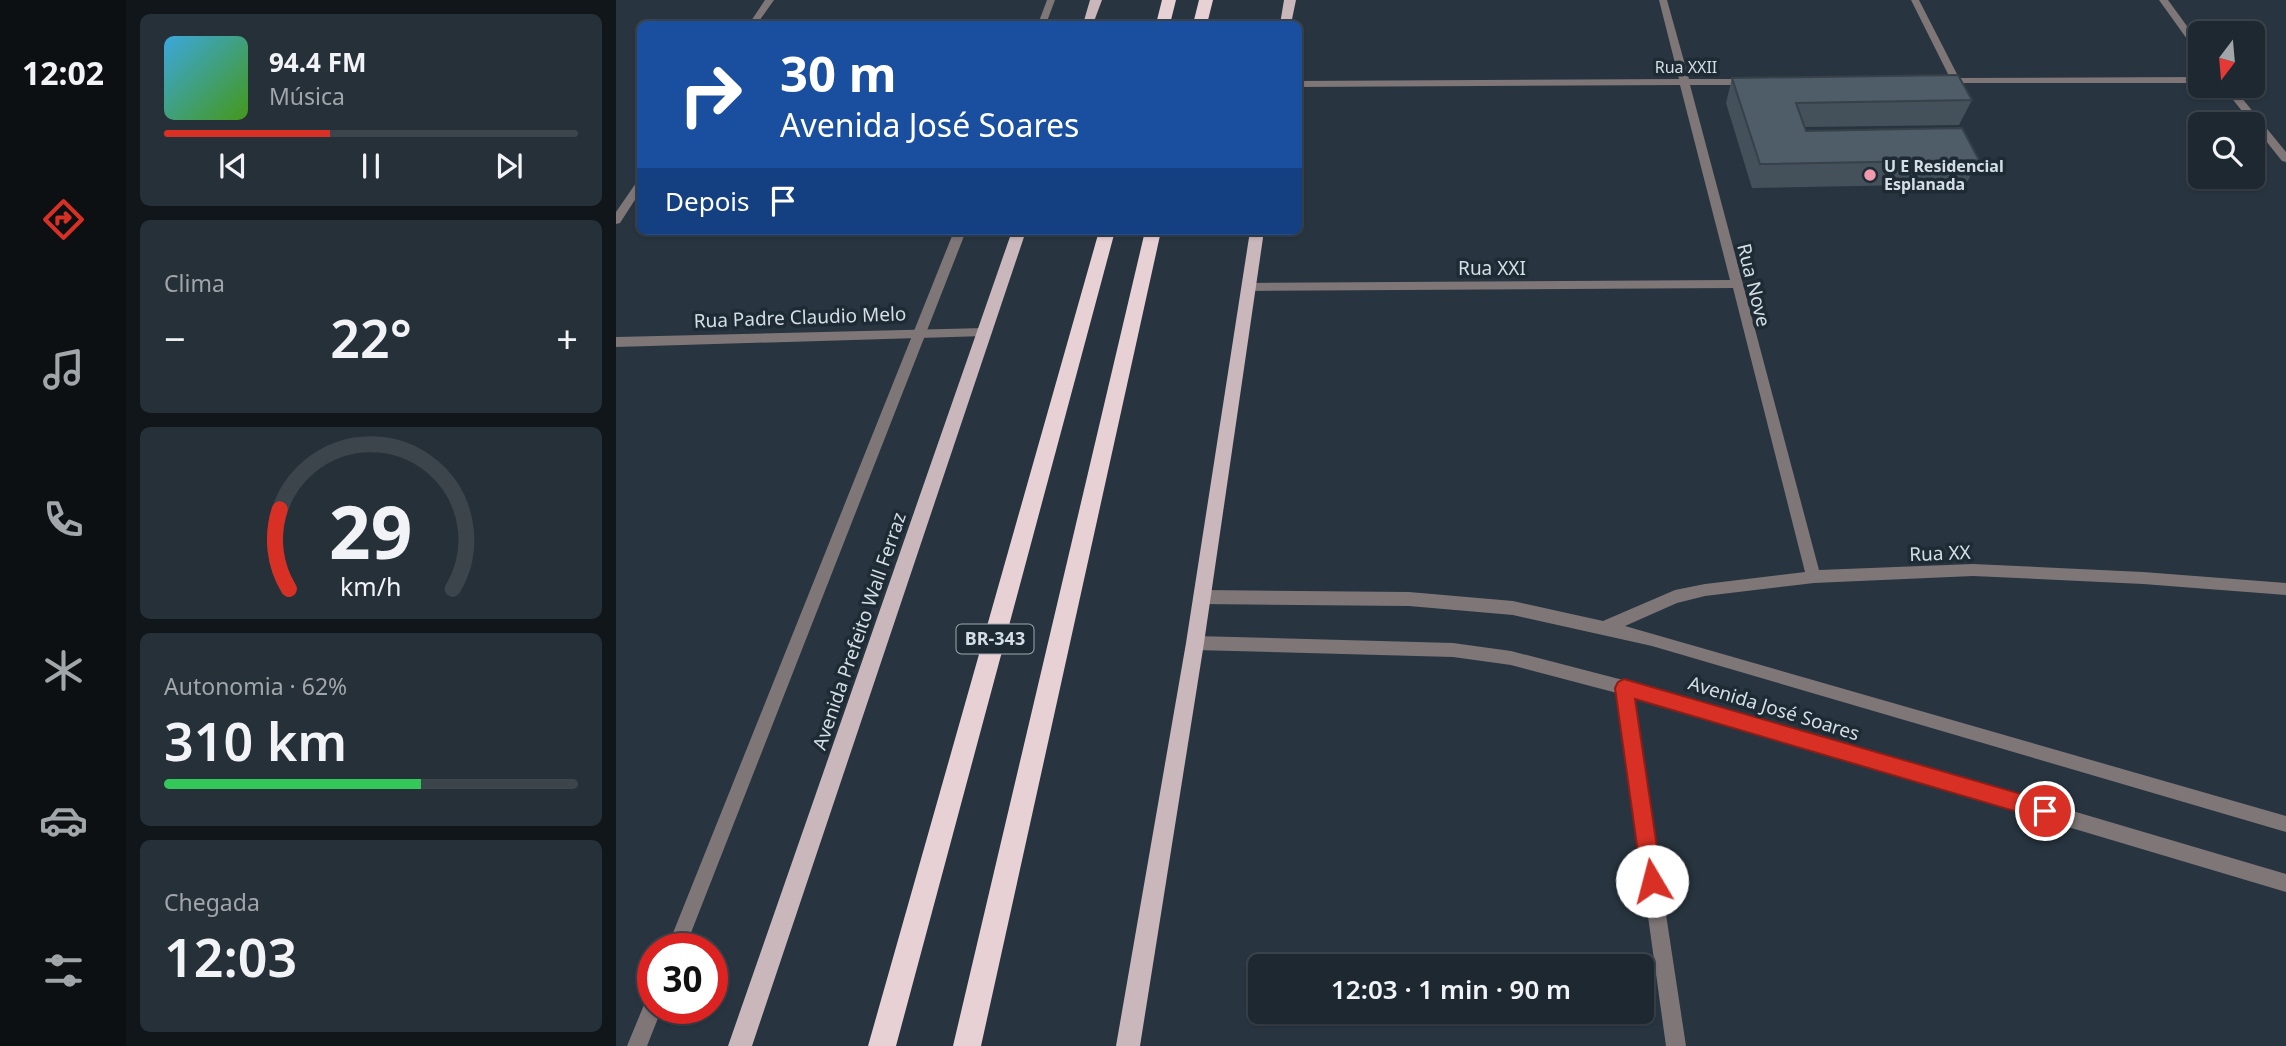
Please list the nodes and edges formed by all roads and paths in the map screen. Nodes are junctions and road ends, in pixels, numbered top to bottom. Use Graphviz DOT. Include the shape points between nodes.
graph roads {
  1 [pos="770,0"];
  2 [pos="1051,0"];
  3 [pos="1096,0"];
  4 [pos="1169,0"];
  5 [pos="1206,0"];
  6 [pos="1290,0"];
  7 [pos="1664,0"];
  8 [pos="1915,0"];
  9 [pos="2163,0"];
  10 [pos="755,21"];
  11 [pos="1043,21"];
  12 [pos="1089,21"];
  13 [pos="1164,21"];
  14 [pos="1201,21"];
  15 [pos="1286,21"];
  16 [pos="2188,34"];
  17 [pos="2188,80"];
  18 [pos="1929,81"];
  19 [pos="1956,81"];
  20 [pos="1768,82"];
  21 [pos="1687,83"];
  22 [pos="1302,84"];
  23 [pos="2237,98"];
  24 [pos="2286,159"];
  25 [pos="637,189"];
  26 [pos="616,220"];
  27 [pos="958,235"];
  28 [pos="1017,235"];
  29 [pos="1106,235"];
  30 [pos="1152,235"];
  31 [pos="1256,235"];
  32 [pos="1735,284"];
  33 [pos="1249,288"];
  34 [pos="985,332"];
  35 [pos="920,334"];
  36 [pos="616,342"];
  37 [pos="1814,577"];
  38 [pos="2286,589"];
  39 [pos="1202,597"];
  40 [pos="1604,628"];
  41 [pos="1195,643"];
  42 [pos="1624,688"];
  43 [pos="2286,824"];
  44 [pos="2286,883"];
  45 [pos="682,933"];
  46 [pos="646,1024"];
  47 [pos="637,1046"];
  48 [pos="740,1046"];
  49 [pos="882,1046"];
  50 [pos="967,1046"];
  51 [pos="1128,1046"];
  52 [pos="1676,1046"];
  1 -- 10 [label="street"];
  2 -- 11 [label="street"];
  3 -- 12 [label="main road"];
  4 -- 13 [label="highway"];
  5 -- 14 [label="highway"];
  6 -- 15 [label="main road"];
  7 -- 21 [label="street, Rua Nove"];
  8 -- 19 [label="street"];
  9 -- 16 [label="street"];
  17 -- 19 [label="street"];
  18 -- 19 [label="street"];
  20 -- 21 [label="street, Rua XXII"];
  21 -- 22 [label="street, Rua XXII"];
  21 -- 32 [label="street, Rua Nove"];
  23 -- 24 [label="street"];
  25 -- 26 [label="street"];
  27 -- 35 [label="street"];
  28 -- 34 [label="main road, Avenida Prefeito Wall Ferraz"];
  29 -- 49 [label="highway, BR-343"];
  30 -- 50 [label="highway, BR-343"];
  31 -- 33 [label="main road"];
  32 -- 33 [label="street, Rua XXI"];
  32 -- 37 [label="street, Rua Nove"];
  33 -- 39 [label="main road"];
  34 -- 35 [label="street, Rua Padre Claudio Melo"];
  34 -- 48 [label="main road, Avenida Prefeito Wall Ferraz"];
  35 -- 36 [label="street, Rua Padre Claudio Melo"];
  35 -- 45 [label="street"];
  37 -- 38 [label="street, Rua XX" via="1973,570"];
  37 -- 40 [label="street, Rua XX" via="1675,597"];
  39 -- 40 [label="street, Avenida José Soares" via="1463,603 1513,608"];
  39 -- 41 [label="main road"];
  40 -- 43 [label="street, Avenida José Soares"];
  41 -- 42 [label="street, Avenida José Soares" via="1452,650 1511,659"];
  41 -- 51 [label="main road"];
  42 -- 44 [label="street, Avenida José Soares"];
  42 -- 52 [label="street"];
  46 -- 47 [label="street"];
}
